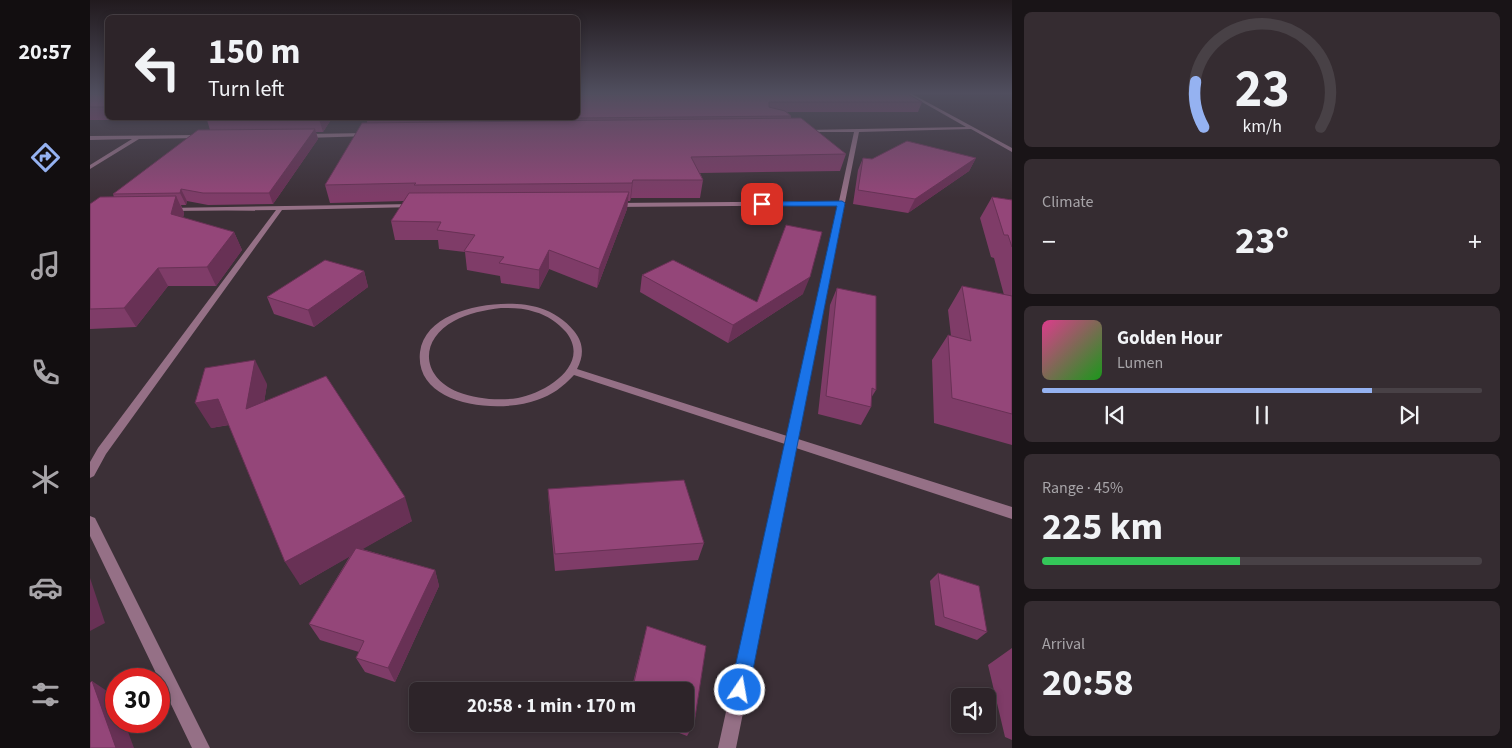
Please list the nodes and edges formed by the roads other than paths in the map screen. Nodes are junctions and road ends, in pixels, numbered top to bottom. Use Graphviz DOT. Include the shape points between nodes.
graph roads {
  1 [pos="919,129"];
  2 [pos="973,129"];
  3 [pos="857,130"];
  4 [pos="797,131"];
  5 [pos="378,135"];
  6 [pos="298,136"];
  7 [pos="208,137"];
  8 [pos="90,138"];
  9 [pos="138,138"];
  10 [pos="1012,150"];
  11 [pos="90,167"];
  12 [pos="842,203"];
  13 [pos="602,205"];
  14 [pos="422,206"];
  15 [pos="281,208"];
  16 [pos="157,209"];
  17 [pos="572,371"];
  18 [pos="792,441"];
  19 [pos="90,473"];
  20 [pos="1012,513"];
  21 [pos="90,522"];
  22 [pos="201,748"];
  23 [pos="728,748"];
  1 -- 3 [label="street"];
  2 -- 10 [label="street"];
  3 -- 4 [label="street"];
  3 -- 12 [label="street"];
  5 -- 6 [label="street"];
  7 -- 9 [label="street"];
  8 -- 9 [label="street"];
  9 -- 11 [label="street"];
  12 -- 13 [label="street"];
  12 -- 18 [label="street"];
  14 -- 15 [label="street"];
  15 -- 16 [label="street"];
  15 -- 19 [label="street" via="102,451"];
  17 -- 17 [label="street" via="560,384 531,398 501,403 480,402 442,389 431,378 424,352 438,328 450,319 483,307 519,306 537,309 565,323 578,346 578,359"];
  17 -- 18 [label="street"];
  18 -- 20 [label="street"];
  18 -- 23 [label="street"];
  21 -- 22 [label="street"];
}
